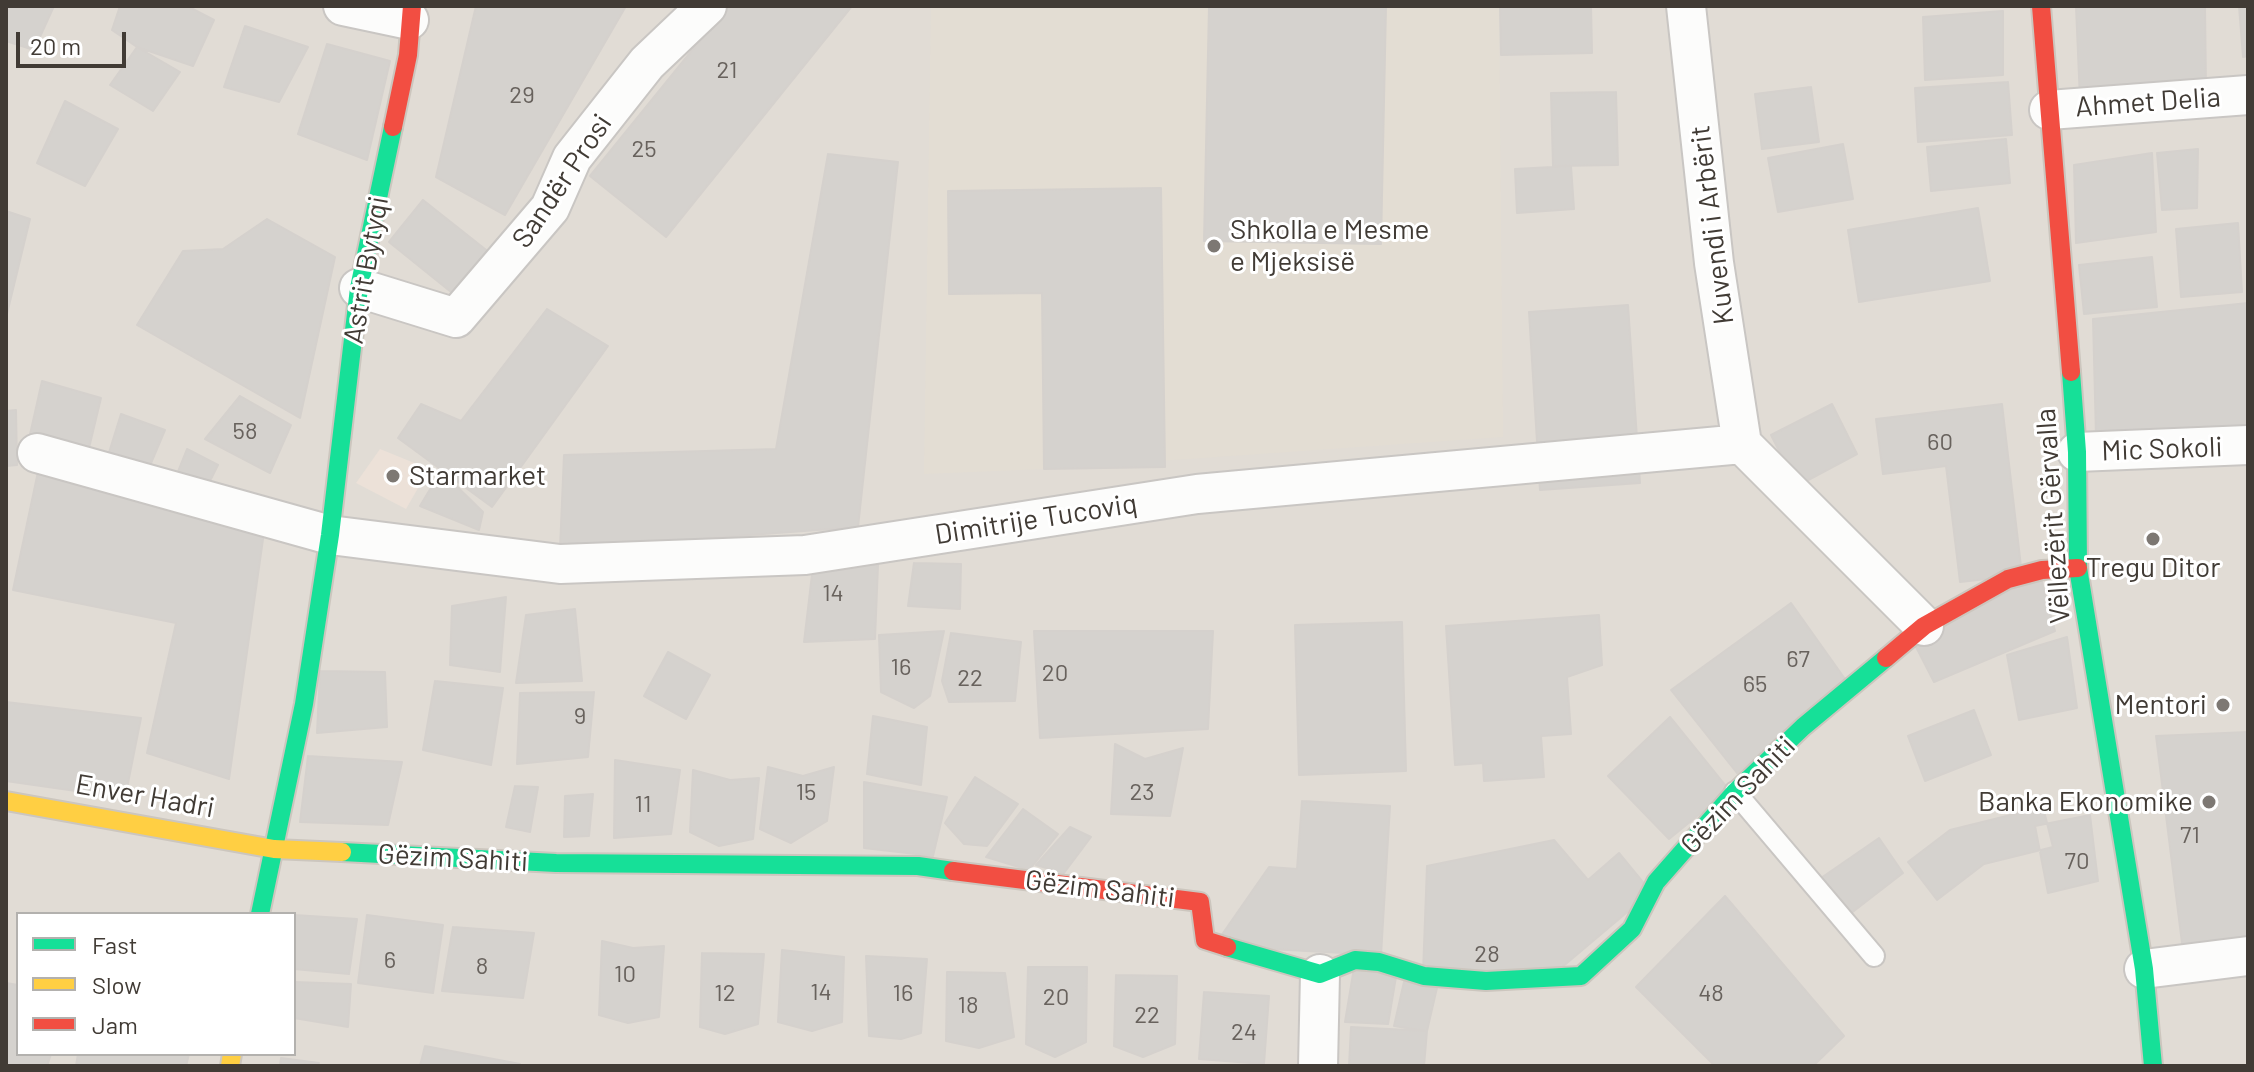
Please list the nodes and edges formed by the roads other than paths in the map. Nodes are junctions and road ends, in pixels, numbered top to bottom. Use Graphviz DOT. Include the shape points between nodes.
graph roads {
  1 [pos="343,6"];
  2 [pos="707,6"];
  3 [pos="1686,6"];
  4 [pos="2041,6"];
  5 [pos="411,13"];
  6 [pos="2248,95"];
  7 [pos="2049,110"];
  8 [pos="359,288"];
  9 [pos="1742,444"];
  10 [pos="2248,445"];
  11 [pos="2077,452"];
  12 [pos="37,453"];
  13 [pos="330,535"];
  14 [pos="2078,568"];
  15 [pos="1924,626"];
  16 [pos="1735,792"];
  17 [pos="6,801"];
  18 [pos="274,849"];
  19 [pos="260,912"];
  20 [pos="1874,956"];
  21 [pos="2248,956"];
  22 [pos="2144,969"];
  23 [pos="1320,974"];
  24 [pos="1318,1066"];
  25 [pos="2153,1066"];
  1 -- 5 [label="street"];
  2 -- 8 [label="street, Sandër Prosi" via="647,63 572,158 550,208 456,318"];
  3 -- 9 [label="street, Kuvendi i Arbërit" via="1714,263"];
  4 -- 7 [label="street, Vëllezërit Gërvalla"];
  5 -- 8 [label="street, Astrit Bytyqi" via="408,55"];
  6 -- 7 [label="street, Ahmet Delia"];
  7 -- 11 [label="street, Vëllezërit Gërvalla"];
  8 -- 13 [label="street, Astrit Bytyqi"];
  9 -- 13 [label="street, Dimitrije Tucoviq" via="1197,494 805,555 560,564"];
  9 -- 15 [label="street"];
  10 -- 11 [label="street, Mic Sokoli"];
  11 -- 14 [label="street, Vëllezërit Gërvalla"];
  12 -- 13 [label="street"];
  13 -- 18 [label="street, Astrit Bytyqi" via="304,704"];
  14 -- 15 [label="street, Gëzim Sahiti" via="2008,579"];
  14 -- 22 [label="street, Vëllezërit Gërvalla"];
  15 -- 16 [label="street, Gëzim Sahiti"];
  16 -- 20 [label="lane"];
  16 -- 23 [label="street, Gëzim Sahiti" via="1656,882 1632,929 1581,976 1486,981 1424,976 1355,960"];
  17 -- 18 [label="street, Enver Hadri"];
  18 -- 19 [label="street, Astrit Bytyqi"];
  18 -- 23 [label="street, Gëzim Sahiti" via="556,863 918,866 1200,902 1205,940"];
  21 -- 22 [label="street"];
  22 -- 25 [label="street, Vëllezërit Gërvalla"];
  23 -- 24 [label="street"];
}
